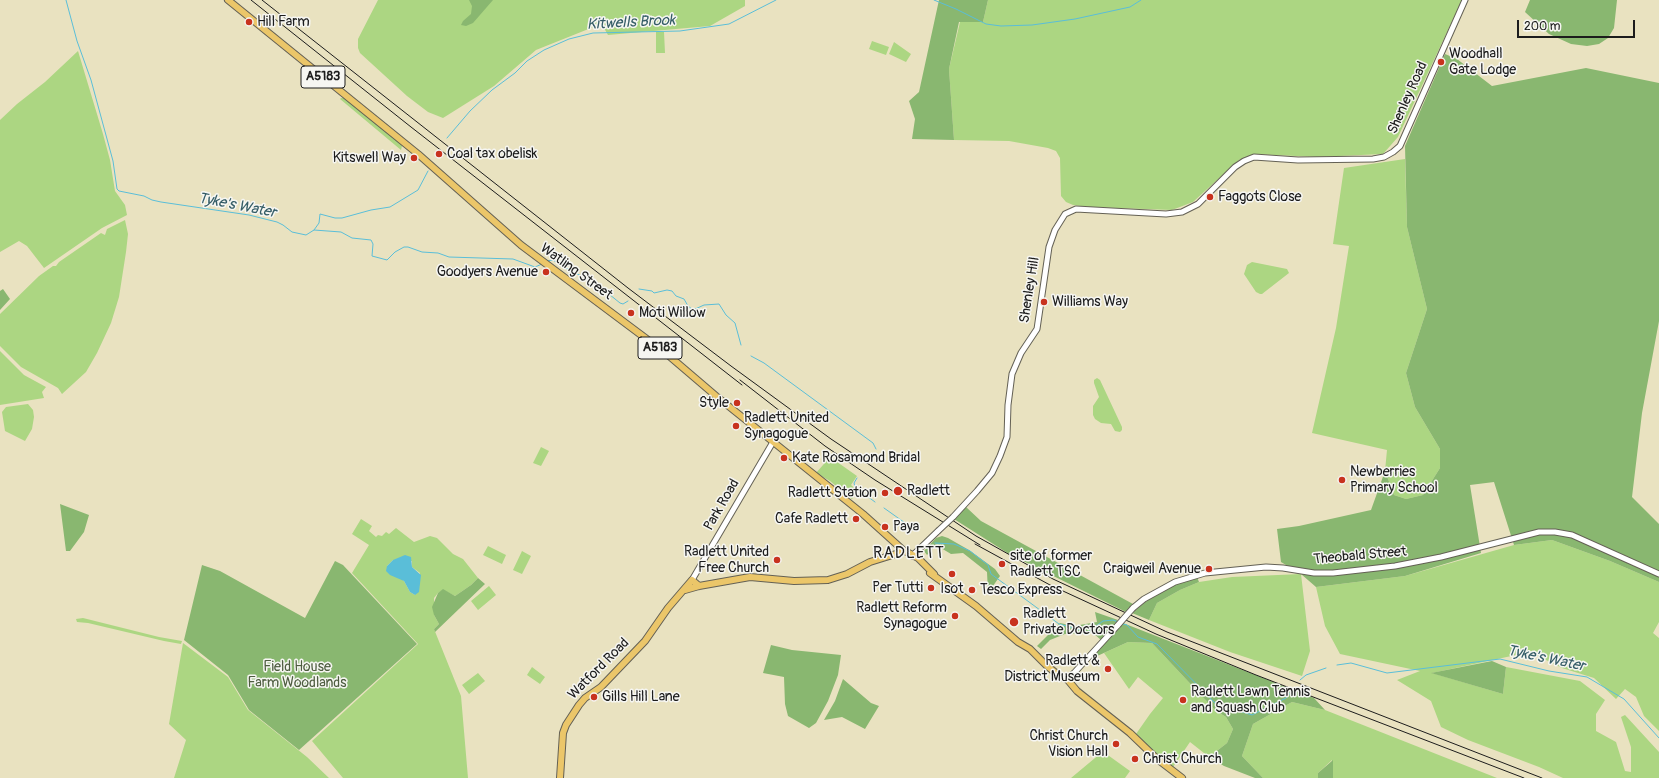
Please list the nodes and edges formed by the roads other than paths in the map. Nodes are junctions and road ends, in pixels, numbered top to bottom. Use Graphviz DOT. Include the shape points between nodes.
graph roads {
  1 [pos="228,0"];
  2 [pos="1465,0"];
  3 [pos="1244,161"];
  4 [pos="773,442"];
  5 [pos="903,550"];
  6 [pos="913,556"];
  7 [pos="1659,574"];
  8 [pos="692,580"];
  9 [pos="699,586"];
  10 [pos="685,590"];
  11 [pos="1067,679"];
  12 [pos="560,778"];
  13 [pos="1182,778"];
  1 -- 4 [label="main road, Watling Street / A5183" via="408,147 500,228 650,340"];
  2 -- 3 [label="street, Shenley Road" via="1402,142 1393,152 1373,159 1298,160 1254,157"];
  3 -- 6 [label="street, Shenley Hill, bridge" via="1198,204 1182,212 1166,214 1076,209 1065,214 1055,230 1049,247 1037,328 1021,353 1012,374 1007,437 1000,456 992,473 977,492"];
  4 -- 5 [label="main road, Watling Street / A5183" via="863,514"];
  4 -- 8 [label="street, Park Road"];
  5 -- 6 [label="main road, Watling Street / A5183"];
  5 -- 9 [label="main road" via="828,580 780,581 750,577"];
  6 -- 11 [label="main road, Watling Street / A5183" via="1030,649 1052,670"];
  7 -- 11 [label="street, Theobald Street, bridge" via="1572,536 1555,532 1539,532 1430,560 1388,567 1333,573 1266,567 1205,573 1175,582 1144,599"];
  8 -- 9 [label="main road"];
  8 -- 10 [label="main road, Watford Road"];
  9 -- 10 [label="main road"];
  10 -- 12 [label="main road, Watford Road" via="668,608 645,641 601,687 585,698 574,712 563,733"];
  11 -- 13 [label="main road, Watling Street / A5183" via="1077,691"];
}
